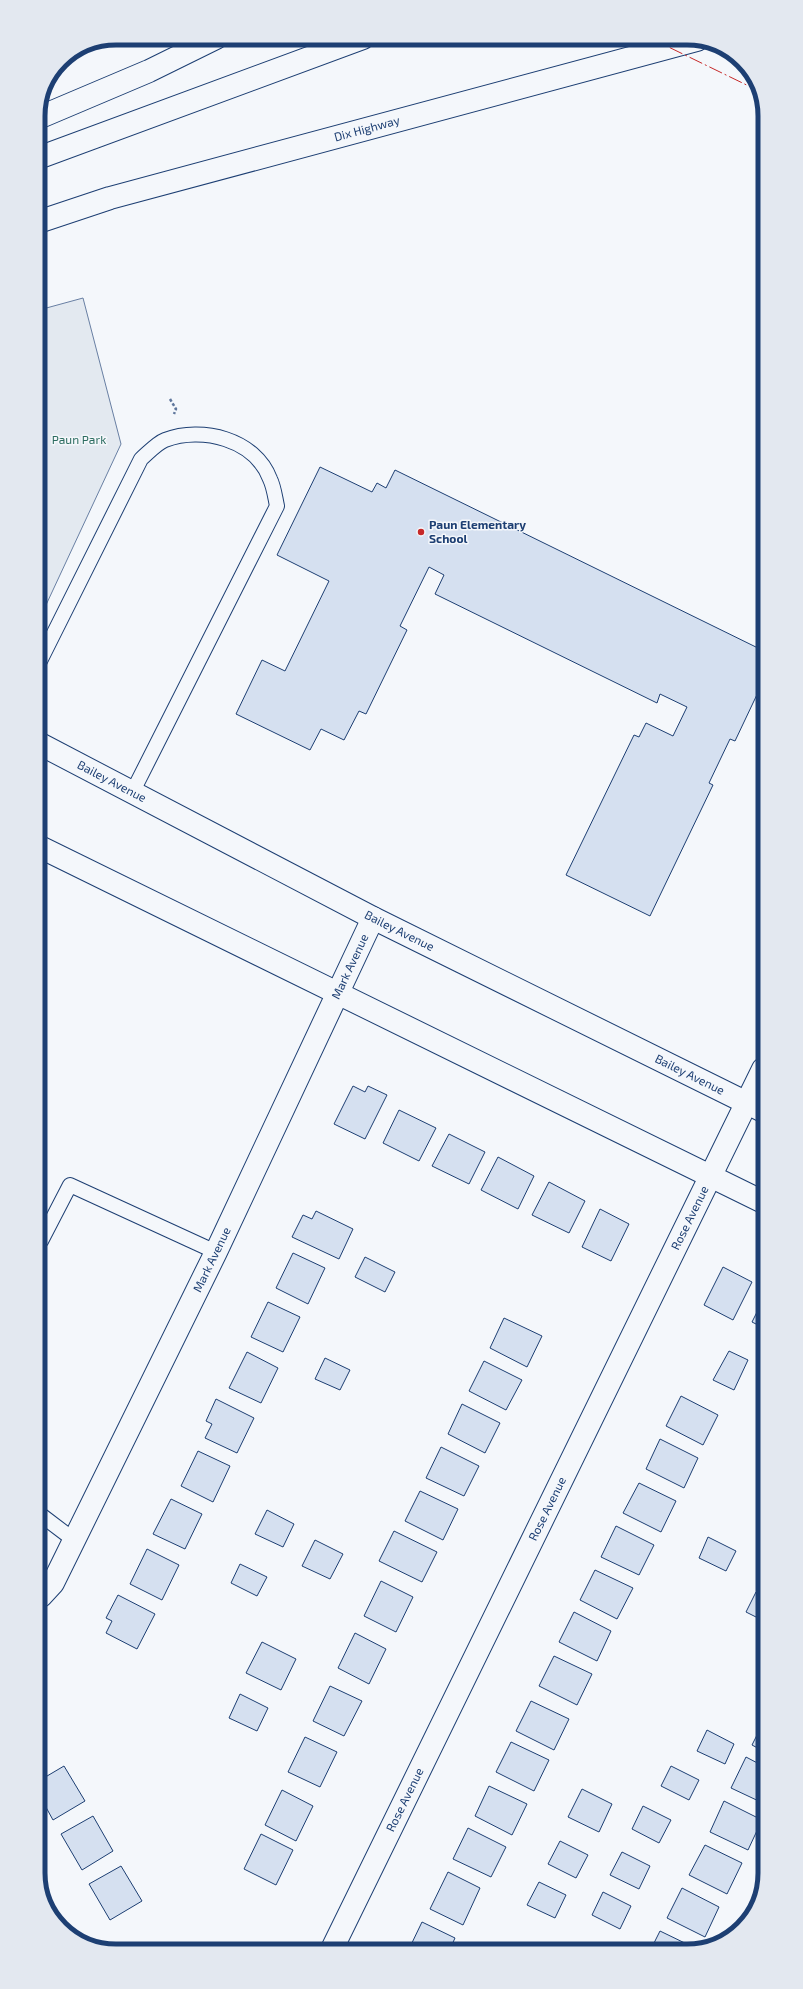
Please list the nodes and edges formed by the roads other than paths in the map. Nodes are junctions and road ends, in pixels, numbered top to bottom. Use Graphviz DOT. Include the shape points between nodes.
graph roads {
  1 [pos="202,45"];
  2 [pos="344,45"];
  3 [pos="679,45"];
  4 [pos="45,115"];
  5 [pos="45,155"];
  6 [pos="45,220"];
  7 [pos="45,651"];
  8 [pos="45,747"];
  9 [pos="132,793"];
  10 [pos="45,849"];
  11 [pos="373,918"];
  12 [pos="338,995"];
  13 [pos="758,1092"];
  14 [pos="755,1106"];
  15 [pos="711,1176"];
  16 [pos="758,1199"];
  17 [pos="45,1233"];
  18 [pos="216,1252"];
  19 [pos="45,1517"];
  20 [pos="74,1540"];
  21 [pos="45,1591"];
  22 [pos="334,1944"];
  1 -- 4 [label="main road" via="149,71"];
  2 -- 5 [label="main road"];
  3 -- 6 [label="main road, Dix Highway" via="110,198"];
  7 -- 9 [label="lane" via="141,459 164,440 207,434 228,439 257,457 270,478 277,506"];
  8 -- 9 [label="main road, Bailey Avenue"];
  9 -- 11 [label="main road, Bailey Avenue"];
  10 -- 12 [label="main road"];
  11 -- 12 [label="main road, Mark Avenue"];
  11 -- 14 [label="main road, Bailey Avenue"];
  12 -- 15 [label="main road"];
  12 -- 18 [label="main road, Mark Avenue"];
  13 -- 14 [label="main road, Rose Avenue"];
  14 -- 15 [label="main road, Rose Avenue"];
  15 -- 16 [label="main road"];
  15 -- 22 [label="main road, Rose Avenue"];
  17 -- 18 [label="lane" via="70,1185"];
  18 -- 20 [label="main road, Mark Avenue"];
  19 -- 20 [label="lane"];
  20 -- 21 [label="main road, Mark Avenue" via="52,1583"];
}
